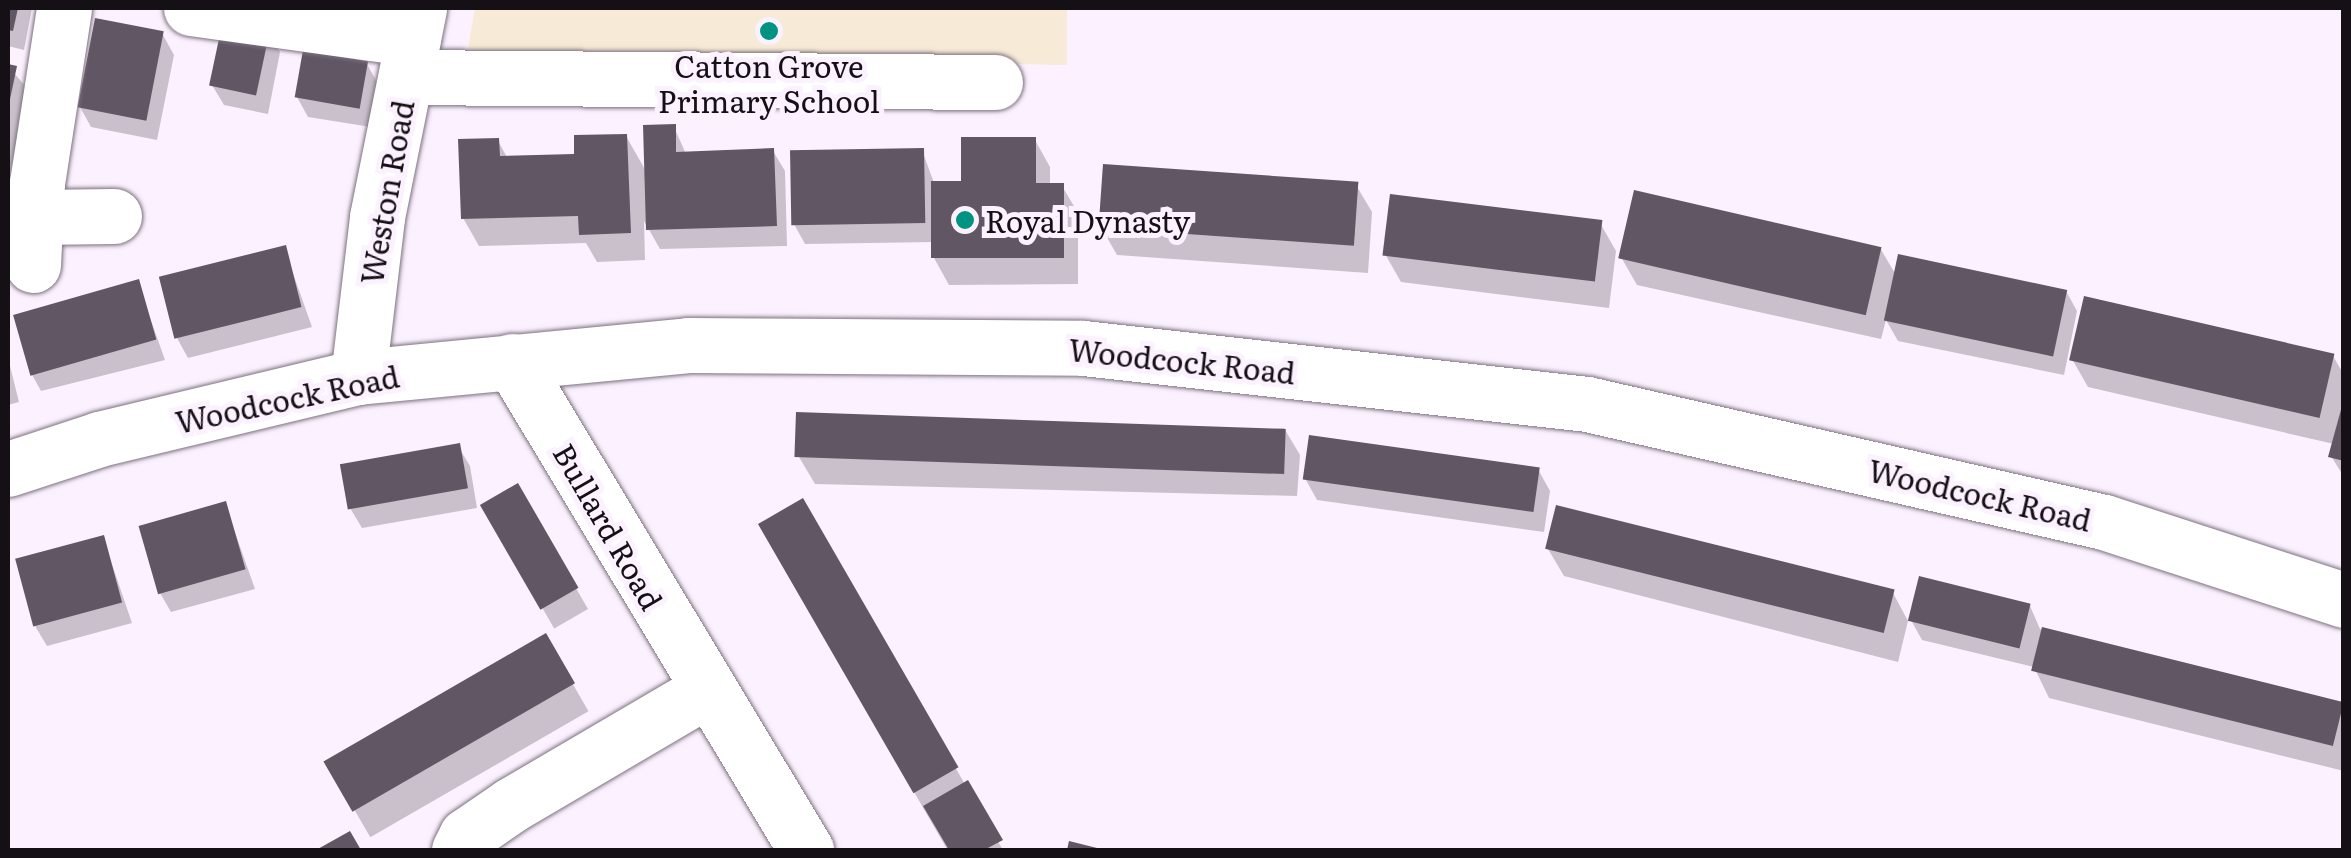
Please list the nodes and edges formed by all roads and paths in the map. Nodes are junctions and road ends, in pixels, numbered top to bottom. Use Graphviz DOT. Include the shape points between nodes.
graph roads {
  1 [pos="64,8"];
  2 [pos="191,8"];
  3 [pos="412,41"];
  4 [pos="995,82"];
  5 [pos="114,216"];
  6 [pos="512,362"];
  7 [pos="358,377"];
  8 [pos="8,469"];
  9 [pos="2344,600"];
  10 [pos="705,691"];
  11 [pos="459,850"];
  12 [pos="806,850"];
  1 -- 5 [label="street" via="34,242"];
  2 -- 3 [label="street"];
  3 -- 4 [label="street"];
  3 -- 7 [label="street, Weston Road" via="377,218"];
  6 -- 7 [label="street, Woodcock Road"];
  6 -- 9 [label="street, Woodcock Road" via="688,345 1083,348 1588,404 2104,522"];
  6 -- 10 [label="street, Bullard Road"];
  7 -- 8 [label="street, Woodcock Road" via="100,439"];
  10 -- 11 [label="street" via="511,805 466,836"];
  10 -- 12 [label="street, Bullard Road"];
}
